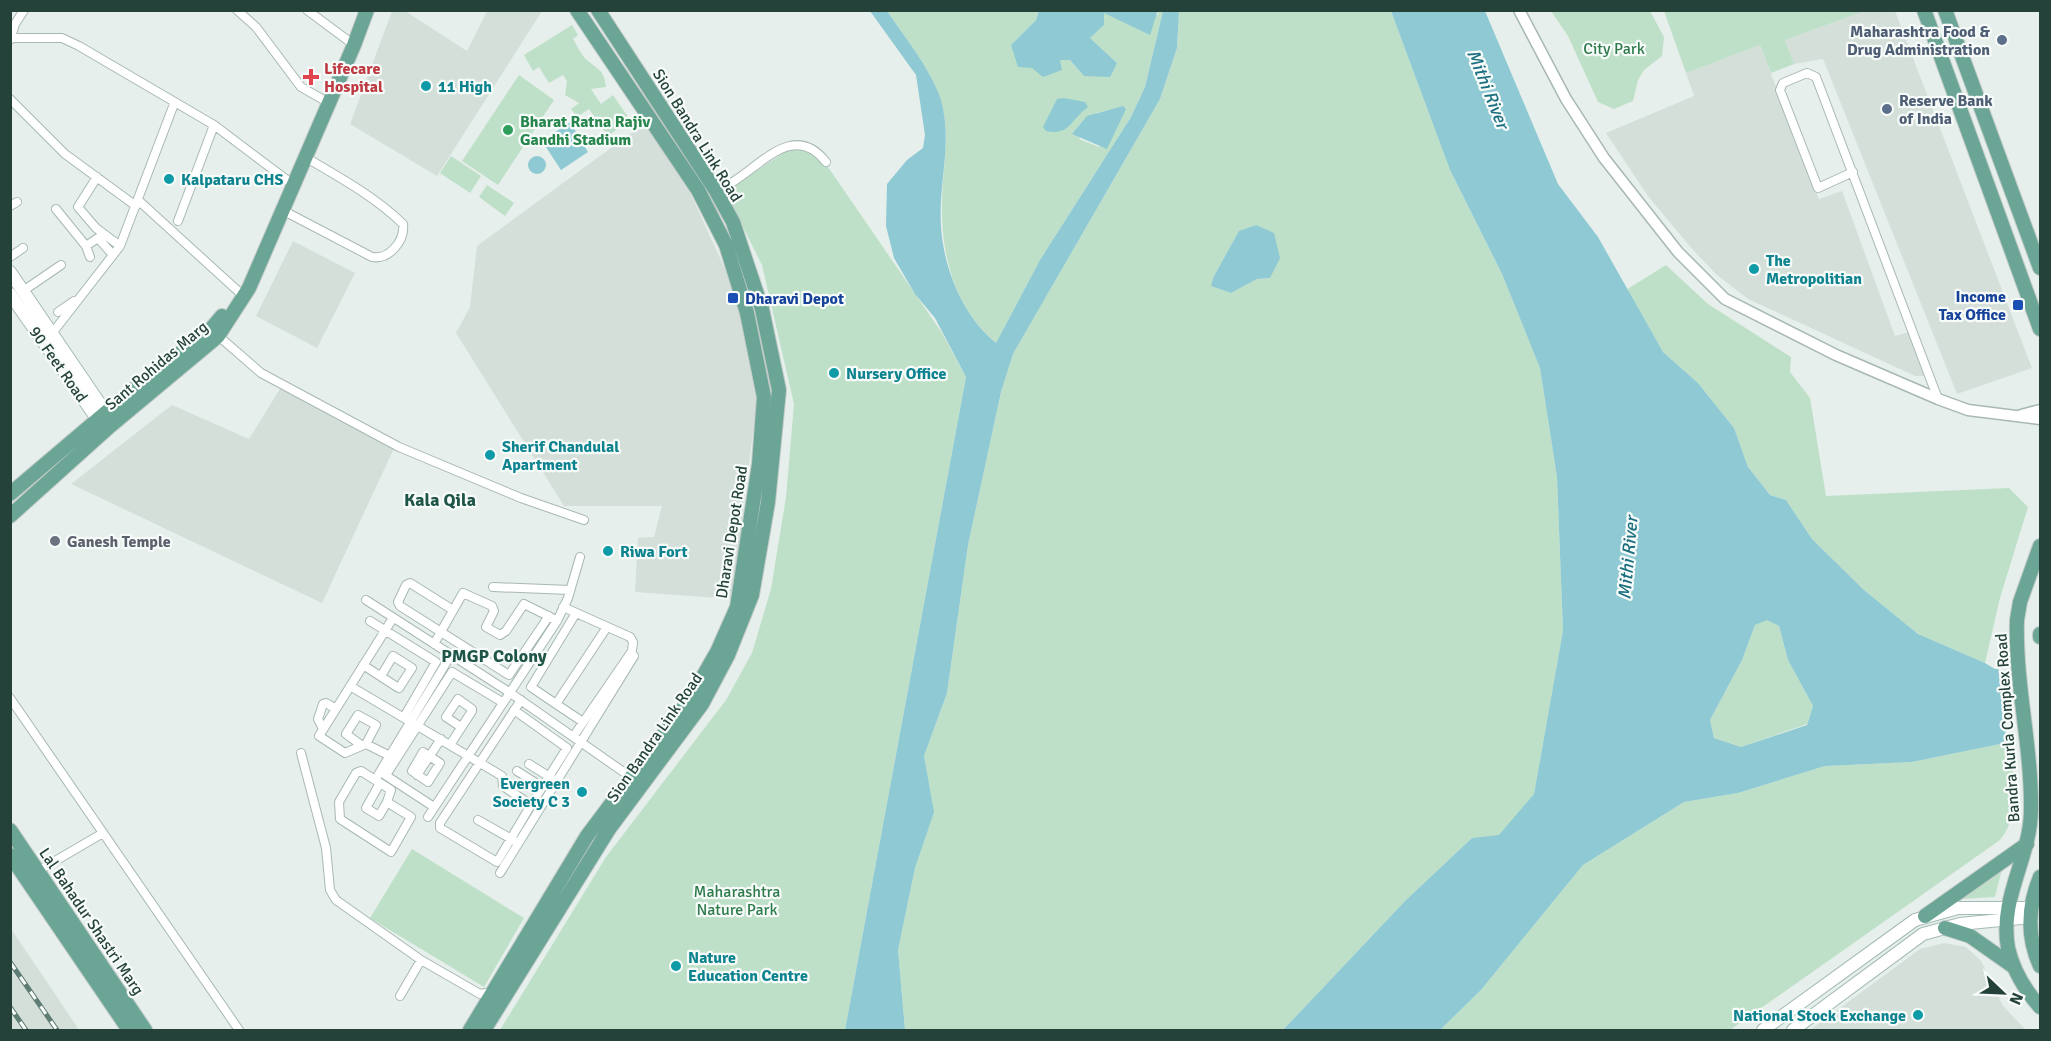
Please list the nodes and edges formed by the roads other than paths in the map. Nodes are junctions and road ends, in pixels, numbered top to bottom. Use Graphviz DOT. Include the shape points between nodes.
graph roads {
  1 [pos="24,10"];
  2 [pos="237,10"];
  3 [pos="307,10"];
  4 [pos="358,10"];
  5 [pos="367,10"];
  6 [pos="577,10"];
  7 [pos="598,10"];
  8 [pos="1519,10"];
  9 [pos="1924,10"];
  10 [pos="1945,10"];
  11 [pos="14,19"];
  12 [pos="616,37"];
  13 [pos="11,39"];
  14 [pos="350,43"];
  15 [pos="602,47"];
  16 [pos="638,72"];
  17 [pos="624,80"];
  18 [pos="327,94"];
  19 [pos="10,99"];
  20 [pos="174,104"];
  21 [pos="214,125"];
  22 [pos="305,157"];
  23 [pos="826,162"];
  24 [pos="1853,172"];
  25 [pos="97,177"];
  26 [pos="288,180"];
  27 [pos="716,191"];
  28 [pos="137,203"];
  29 [pos="56,209"];
  30 [pos="282,210"];
  31 [pos="178,221"];
  32 [pos="265,241"];
  33 [pos="86,246"];
  34 [pos="120,246"];
  35 [pos="23,248"];
  36 [pos="113,255"];
  37 [pos="10,257"];
  38 [pos="90,258"];
  39 [pos="61,267"];
  40 [pos="2040,268"];
  41 [pos="10,272"];
  42 [pos="24,292"];
  43 [pos="239,292"];
  44 [pos="10,294"];
  45 [pos="72,305"];
  46 [pos="57,312"];
  47 [pos="2040,329"];
  48 [pos="215,333"];
  49 [pos="48,338"];
  50 [pos="1938,399"];
  51 [pos="2040,410"];
  52 [pos="2021,416"];
  53 [pos="2040,419"];
  54 [pos="105,420"];
  55 [pos="22,484"];
  56 [pos="10,494"];
  57 [pos="32,497"];
  58 [pos="10,516"];
  59 [pos="584,520"];
  60 [pos="2040,546"];
  61 [pos="580,557"];
  62 [pos="493,587"];
  63 [pos="570,590"];
  64 [pos="366,600"];
  65 [pos="563,608"];
  66 [pos="453,610"];
  67 [pos="576,613"];
  68 [pos="393,618"];
  69 [pos="553,618"];
  70 [pos="370,621"];
  71 [pos="607,627"];
  72 [pos="385,630"];
  73 [pos="440,632"];
  74 [pos="434,644"];
  75 [pos="451,655"];
  76 [pos="634,657"];
  77 [pos="363,665"];
  78 [pos="381,676"];
  79 [pos="437,678"];
  80 [pos="350,686"];
  81 [pos="509,692"];
  82 [pos="10,698"];
  83 [pos="521,700"];
  84 [pos="502,702"];
  85 [pos="556,704"];
  86 [pos="514,710"];
  87 [pos="411,722"];
  88 [pos="583,723"];
  89 [pos="461,727"];
  90 [pos="406,737"];
  91 [pos="573,737"];
  92 [pos="441,739"];
  93 [pos="581,742"];
  94 [pos="450,745"];
  95 [pos="301,753"];
  96 [pos="430,755"];
  97 [pos="468,755"];
  98 [pos="390,756"];
  99 [pos="480,762"];
  100 [pos="529,764"];
  101 [pos="517,771"];
  102 [pos="383,774"];
  103 [pos="553,779"];
  104 [pos="636,781"];
  105 [pos="377,782"];
  106 [pos="542,786"];
  107 [pos="387,802"];
  108 [pos="531,805"];
  109 [pos="434,807"];
  110 [pos="428,817"];
  111 [pos="478,820"];
  112 [pos="10,830"];
  113 [pos="103,833"];
  114 [pos="515,841"];
  115 [pos="2027,844"];
  116 [pos="10,855"];
  117 [pos="38,871"];
  118 [pos="500,873"];
  119 [pos="2040,877"];
  120 [pos="56,909"];
  121 [pos="2007,913"];
  122 [pos="2032,913"];
  123 [pos="1925,916"];
  124 [pos="1945,928"];
  125 [pos="422,960"];
  126 [pos="2040,966"];
  127 [pos="2014,967"];
  128 [pos="498,995"];
  129 [pos="400,996"];
  130 [pos="2040,1007"];
  131 [pos="129,1030"];
  132 [pos="145,1030"];
  133 [pos="239,1030"];
  134 [pos="470,1030"];
  135 [pos="484,1030"];
  136 [pos="1763,1030"];
  137 [pos="1793,1030"];
  1 -- 11 [label="street"];
  2 -- 18 [label="street" via="256,27 301,87"];
  3 -- 14 [label="street"];
  4 -- 14 [label="main road, Sant Rohidas Marg"];
  5 -- 14 [label="main road, Sant Rohidas Marg"];
  6 -- 15 [label="main road, Dharavi Depot Road"];
  7 -- 12 [label="main road, Sion Bandra Link Road"];
  8 -- 50 [label="street" via="1566,99 1604,158 1678,252 1725,299 1836,355"];
  9 -- 47 [label="main road"];
  10 -- 40 [label="main road"];
  11 -- 13 [label="street"];
  12 -- 15 [label="main road"];
  12 -- 16 [label="main road, Sion Bandra Link Road"];
  13 -- 20 [label="street" via="62,38 109,62"];
  14 -- 18 [label="main road, Sant Rohidas Marg"];
  15 -- 17 [label="main road, Dharavi Depot Road"];
  16 -- 17 [label="main road"];
  16 -- 27 [label="main road, Sion Bandra Link Road"];
  17 -- 104 [label="main road, Dharavi Depot Road" via="698,190 726,245 747,313 764,397 759,464 736,607 717,652 690,699"];
  18 -- 22 [label="main road, Sant Rohidas Marg"];
  18 -- 26 [label="main road, Sant Rohidas Marg"];
  19 -- 25 [label="street" via="65,154"];
  20 -- 21 [label="street"];
  20 -- 28 [label="street"];
  21 -- 26 [label="street"];
  21 -- 31 [label="street"];
  22 -- 30 [label="main road, Sant Rohidas Marg"];
  22 -- 30 [label="street" via="394,215 403,224 402,233 386,256 372,257"];
  23 -- 27 [label="street" via="811,147 793,144"];
  24 -- 24 [label="street" via="1816,77 1807,73 1783,83 1780,90 1818,188"];
  24 -- 50 [label="street"];
  25 -- 28 [label="street"];
  25 -- 34 [label="street" via="78,207 96,228"];
  26 -- 32 [label="main road, Sant Rohidas Marg"];
  27 -- 104 [label="main road, Sion Bandra Link Road" via="733,222 762,309 779,390 768,502 752,595 728,655 702,704"];
  28 -- 34 [label="street"];
  28 -- 43 [label="street"];
  29 -- 33 [label="street"];
  30 -- 32 [label="main road, Sant Rohidas Marg"];
  32 -- 43 [label="main road, Sant Rohidas Marg"];
  32 -- 48 [label="main road, Sant Rohidas Marg" via="249,288"];
  33 -- 36 [label="street" via="98,238"];
  33 -- 38 [label="street"];
  34 -- 36 [label="street"];
  35 -- 37 [label="street"];
  36 -- 45 [label="street"];
  39 -- 42 [label="street"];
  41 -- 42 [label="main road, 90 Feet Road"];
  42 -- 49 [label="main road, 90 Feet Road"];
  43 -- 48 [label="main road, Sant Rohidas Marg"];
  44 -- 49 [label="main road, 90 Feet Road"];
  45 -- 46 [label="street"];
  45 -- 49 [label="street"];
  48 -- 54 [label="main road, Sant Rohidas Marg"];
  48 -- 59 [label="street" via="261,373 399,447"];
  49 -- 54 [label="main road, 90 Feet Road"];
  50 -- 52 [label="street" via="1968,410"];
  51 -- 52 [label="street"];
  52 -- 53 [label="street"];
  54 -- 55 [label="main road, Sant Rohidas Marg"];
  54 -- 57 [label="main road, Sant Rohidas Marg"];
  55 -- 56 [label="main road, Sant Rohidas Marg"];
  55 -- 57 [label="main road"];
  57 -- 58 [label="main road, Sant Rohidas Marg"];
  60 -- 115 [label="main road, Bandra Kurla Complex Road" via="2020,602 2016,637 2029,772 2031,810"];
  61 -- 63 [label="street"];
  62 -- 63 [label="street"];
  63 -- 65 [label="street"];
  64 -- 68 [label="street"];
  65 -- 67 [label="street"];
  65 -- 69 [label="street"];
  66 -- 69 [label="street" via="466,593 492,606 494,611 486,627 500,635 524,604"];
  66 -- 73 [label="street"];
  66 -- 73 [label="street" via="410,583 406,585 399,605"];
  67 -- 71 [label="street"];
  67 -- 85 [label="street" via="531,687"];
  68 -- 72 [label="street"];
  68 -- 74 [label="street"];
  69 -- 73 [label="street" via="509,675"];
  69 -- 81 [label="street"];
  70 -- 72 [label="street"];
  71 -- 85 [label="street"];
  71 -- 88 [label="street" via="630,637 633,647"];
  72 -- 77 [label="street"];
  72 -- 79 [label="street" via="435,661"];
  73 -- 74 [label="street"];
  74 -- 75 [label="street"];
  75 -- 79 [label="street"];
  75 -- 81 [label="street"];
  76 -- 93 [label="street"];
  77 -- 78 [label="street"];
  77 -- 80 [label="street"];
  79 -- 84 [label="street" via="455,672"];
  79 -- 87 [label="street"];
  80 -- 87 [label="street"];
  80 -- 98 [label="street" via="319,736 341,752 363,745"];
  81 -- 83 [label="street"];
  81 -- 84 [label="street"];
  82 -- 113 [label="street"];
  83 -- 86 [label="street"];
  83 -- 91 [label="street"];
  84 -- 97 [label="street"];
  85 -- 88 [label="street"];
  86 -- 99 [label="street"];
  86 -- 103 [label="street" via="566,746"];
  87 -- 90 [label="street"];
  87 -- 92 [label="street"];
  88 -- 91 [label="street"];
  89 -- 94 [label="street"];
  90 -- 98 [label="street"];
  90 -- 102 [label="street"];
  91 -- 93 [label="street"];
  92 -- 94 [label="street"];
  92 -- 96 [label="street"];
  93 -- 103 [label="street"];
  93 -- 104 [label="street"];
  94 -- 97 [label="street"];
  95 -- 125 [label="street" via="326,848 330,891 346,908"];
  96 -- 96 [label="street" via="417,775 430,781 440,764"];
  97 -- 99 [label="street"];
  97 -- 109 [label="street"];
  98 -- 102 [label="street"];
  99 -- 108 [label="street" via="502,776 503,786"];
  99 -- 114 [label="street" via="440,828 496,862"];
  100 -- 103 [label="street"];
  101 -- 106 [label="street"];
  102 -- 105 [label="street"];
  102 -- 109 [label="street"];
  103 -- 106 [label="street"];
  103 -- 114 [label="street"];
  104 -- 128 [label="main road, Dharavi Depot Road" via="587,836"];
  105 -- 107 [label="street" via="392,791"];
  105 -- 107 [label="street" via="366,808 379,816"];
  105 -- 107 [label="street" via="361,771 356,773 339,802 340,819 391,852 411,818"];
  106 -- 108 [label="street"];
  108 -- 114 [label="street"];
  109 -- 110 [label="street"];
  111 -- 114 [label="street"];
  112 -- 117 [label="main road, Lal Bahadur Shastri Marg"];
  113 -- 117 [label="street"];
  113 -- 133 [label="street"];
  114 -- 118 [label="street"];
  115 -- 121 [label="main road, Bandra Kurla Complex Road" via="2014,877"];
  115 -- 123 [label="main road"];
  116 -- 120 [label="main road, Lal Bahadur Shastri Marg"];
  117 -- 120 [label="main road, Lal Bahadur Shastri Marg"];
  119 -- 122 [label="main road"];
  120 -- 131 [label="main road, Lal Bahadur Shastri Marg"];
  120 -- 132 [label="main road, Lal Bahadur Shastri Marg"];
  121 -- 122 [label="main road"];
  121 -- 123 [label="main road" via="1958,908"];
  121 -- 124 [label="main road"];
  121 -- 127 [label="main road, Bandra Kurla Complex Road" via="2008,948"];
  122 -- 126 [label="main road" via="2032,943"];
  123 -- 136 [label="main road"];
  124 -- 127 [label="main road" via="1970,936"];
  124 -- 137 [label="main road" via="1923,934"];
  125 -- 128 [label="street" via="480,994"];
  125 -- 129 [label="street"];
  127 -- 130 [label="main road, Bandra Kurla Complex Road"];
  128 -- 134 [label="main road, Dharavi Depot Road"];
  128 -- 135 [label="main road"];
}
